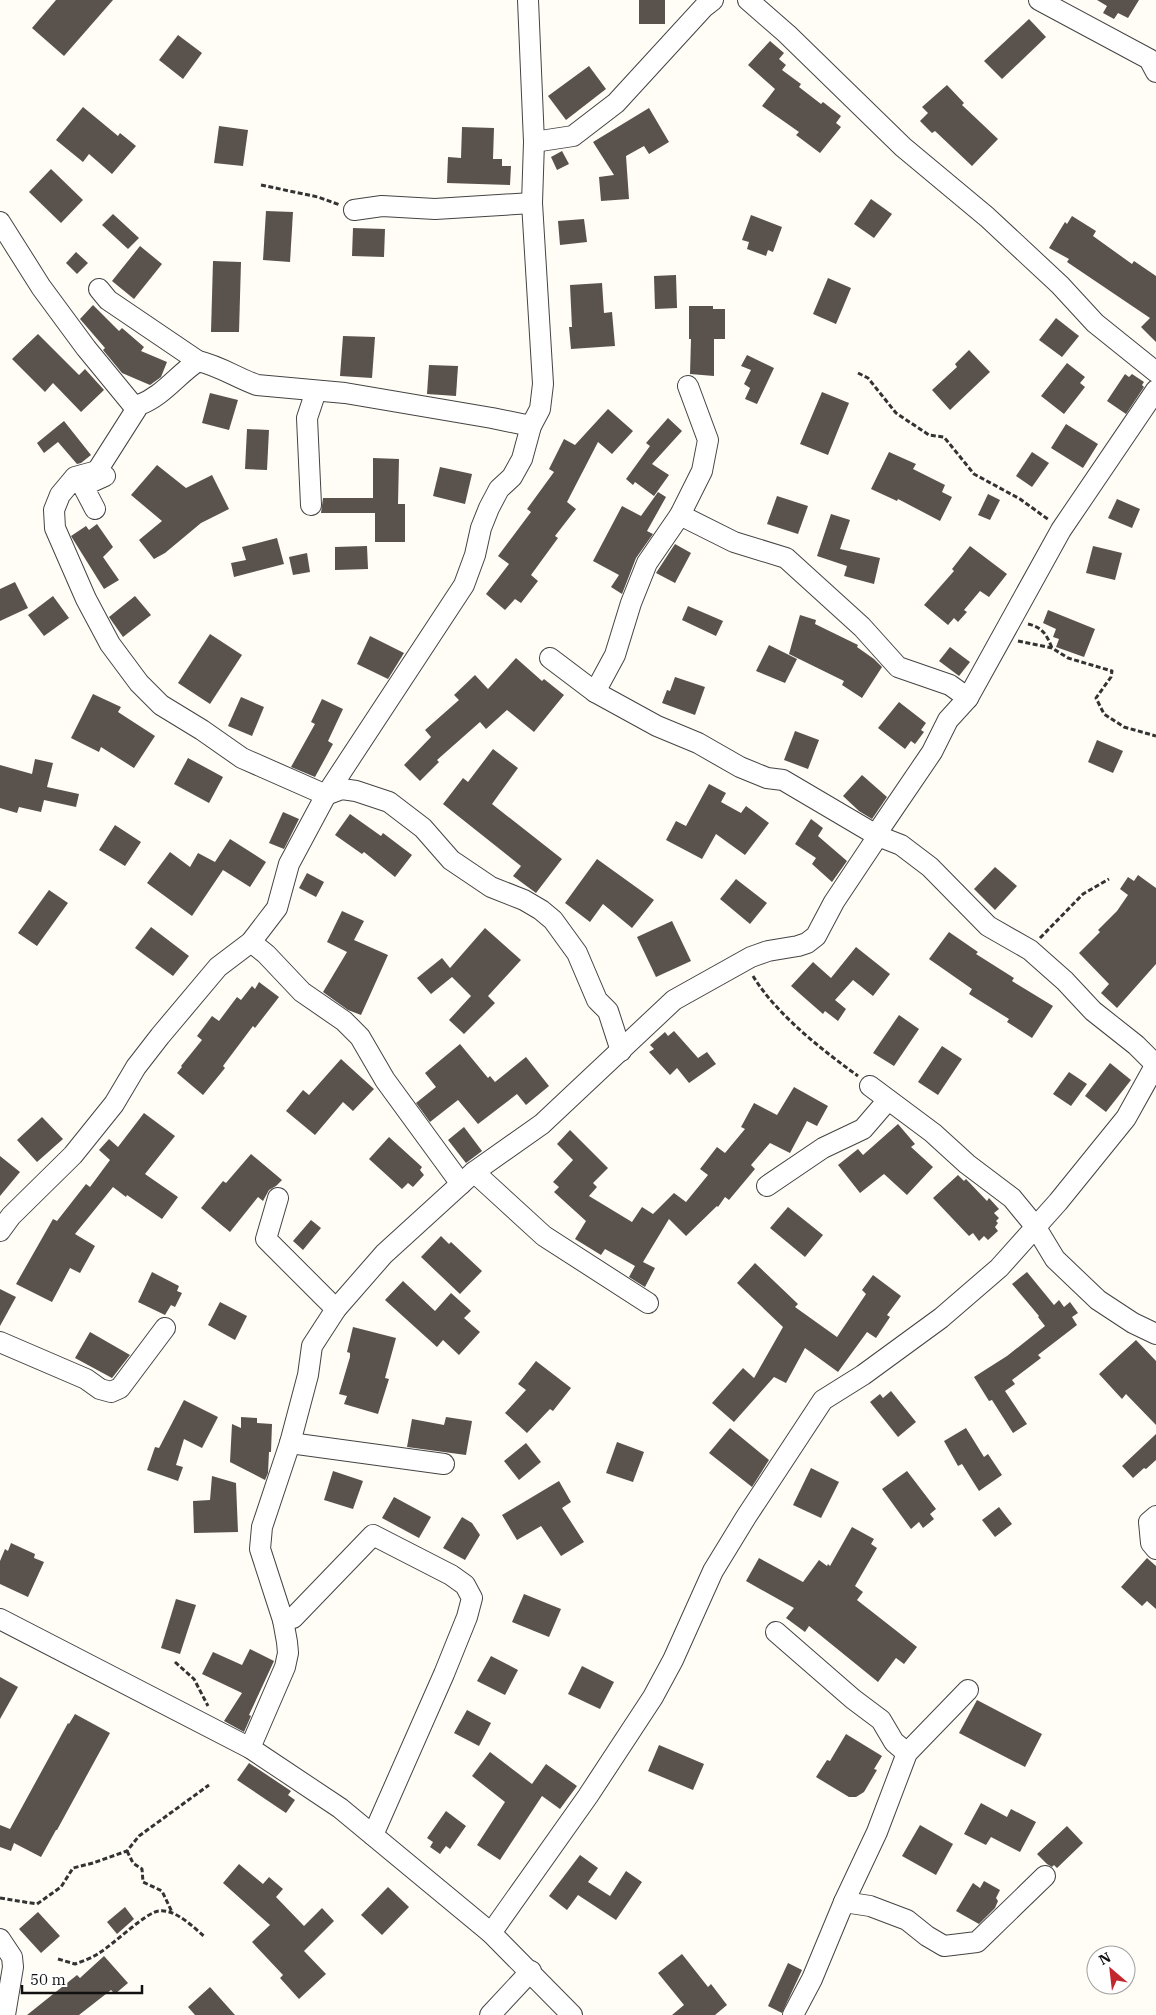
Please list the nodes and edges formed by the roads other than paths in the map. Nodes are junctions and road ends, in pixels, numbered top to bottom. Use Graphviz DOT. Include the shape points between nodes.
graph roads {
  1 [pos="528,0"];
  2 [pos="713,0"];
  3 [pos="748,0"];
  4 [pos="1038,0"];
  5 [pos="1156,72"];
  6 [pos="534,142"];
  7 [pos="532,203"];
  8 [pos="354,210"];
  9 [pos="0,222"];
  10 [pos="98,289"];
  11 [pos="198,361"];
  12 [pos="1156,372"];
  13 [pos="688,386"];
  14 [pos="1156,390"];
  15 [pos="316,391"];
  16 [pos="139,405"];
  17 [pos="531,426"];
  18 [pos="97,471"];
  19 [pos="311,505"];
  20 [pos="95,509"];
  21 [pos="680,515"];
  22 [pos="550,658"];
  23 [pos="594,692"];
  24 [pos="968,698"];
  25 [pos="326,796"];
  26 [pos="878,836"];
  27 [pos="251,942"];
  28 [pos="621,1051"];
  29 [pos="159,1052"];
  30 [pos="1156,1065"];
  31 [pos="870,1086"];
  32 [pos="888,1100"];
  33 [pos="467,1178"];
  34 [pos="768,1186"];
  35 [pos="278,1198"];
  36 [pos="7,1219"];
  37 [pos="1035,1226"];
  38 [pos="648,1303"];
  39 [pos="336,1309"];
  40 [pos="165,1328"];
  41 [pos="1156,1334"];
  42 [pos="0,1342"];
  43 [pos="290,1443"];
  44 [pos="444,1464"];
  45 [pos="1156,1516"];
  46 [pos="1156,1549"];
  47 [pos="0,1619"];
  48 [pos="283,1620"];
  49 [pos="776,1632"];
  50 [pos="968,1690"];
  51 [pos="250,1748"];
  52 [pos="907,1753"];
  53 [pos="373,1835"];
  54 [pos="1045,1876"];
  55 [pos="844,1902"];
  56 [pos="491,1933"];
  57 [pos="0,1939"];
  58 [pos="531,1971"];
  59 [pos="4,2015"];
  60 [pos="490,2015"];
  61 [pos="572,2015"];
  62 [pos="793,2015"];
  1 -- 6 [label="street"];
  2 -- 6 [label="street" via="616,103 573,136"];
  3 -- 12 [label="street" via="903,147 1060,284 1095,323"];
  4 -- 5 [label="street" via="1149,59"];
  6 -- 7 [label="street"];
  7 -- 8 [label="street" via="434,209 382,206"];
  7 -- 17 [label="street" via="543,384 540,409"];
  9 -- 16 [label="street" via="41,287 86,348 132,404"];
  10 -- 11 [label="street" via="108,300"];
  11 -- 15 [label="street" via="257,385"];
  11 -- 16 [label="street" via="150,401"];
  13 -- 21 [label="street" via="708,440 702,471"];
  14 -- 24 [label="street" via="1061,530"];
  15 -- 17 [label="street" via="345,393"];
  15 -- 19 [label="street" via="307,418"];
  16 -- 18 [label="street"];
  17 -- 25 [label="street" via="522,459 489,508 464,585"];
  18 -- 20 [label="street" via="105,476 83,486"];
  18 -- 25 [label="street" via="76,477 60,495 54,510 56,528 86,599 110,644 161,706 242,758"];
  21 -- 23 [label="street" via="647,563 614,655"];
  21 -- 24 [label="street" via="734,542 786,558 862,627 898,666 950,685"];
  22 -- 23 [label="street"];
  23 -- 26 [label="street" via="740,767 767,778 783,780"];
  24 -- 26 [label="street" via="948,720 932,752"];
  25 -- 27 [label="street" via="289,864 277,908"];
  25 -- 28 [label="street" via="342,790 356,791 389,802 423,828 451,860 491,887 524,900 553,920 577,953 597,1000 608,1011"];
  26 -- 28 [label="street" via="834,902 816,936 798,946 751,957 674,1000"];
  26 -- 30 [label="street" via="901,845 930,867 988,926 1030,950 1093,1012 1129,1039"];
  27 -- 33 [label="street" via="302,992 360,1036 385,1080"];
  27 -- 36 [label="street" via="218,967 136,1067 114,1104 74,1155"];
  28 -- 33 [label="street" via="542,1124"];
  29 -- 36 [label="street" via="93,1147"];
  30 -- 37 [label="street" via="1126,1118"];
  31 -- 32 [label="street"];
  32 -- 34 [label="street" via="864,1129 823,1148"];
  32 -- 37 [label="street" via="1012,1198"];
  33 -- 38 [label="street" via="544,1236"];
  33 -- 39 [label="street" via="384,1254"];
  35 -- 39 [label="street" via="266,1239"];
  37 -- 41 [label="street" via="1055,1259 1098,1300"];
  37 -- 56 [label="street" via="999,1268 941,1318 824,1400 713,1571 673,1660 652,1697 588,1796"];
  39 -- 43 [label="street" via="312,1346 308,1375"];
  40 -- 42 [label="street" via="120,1388 111,1392"];
  43 -- 44 [label="street"];
  43 -- 48 [label="street" via="262,1527 260,1549"];
  45 -- 46 [label="street" via="1149,1522 1151,1543"];
  47 -- 51 [label="street"];
  48 -- 51 [label="street" via="288,1653"];
  48 -- 53 [label="street" via="293,1618 373,1535 451,1576 465,1585 472,1598 444,1674"];
  49 -- 52 [label="street" via="881,1720 894,1742"];
  50 -- 52 [label="street"];
  51 -- 53 [label="street" via="340,1808"];
  52 -- 55 [label="street"];
  53 -- 56 [label="street"];
  54 -- 55 [label="street" via="977,1942 944,1946 907,1920 870,1906"];
  55 -- 62 [label="street" via="812,1979"];
  56 -- 58 [label="street"];
  57 -- 59 [label="street" via="12,1957 13,1967"];
  58 -- 60 [label="street"];
  58 -- 61 [label="street"];
}
